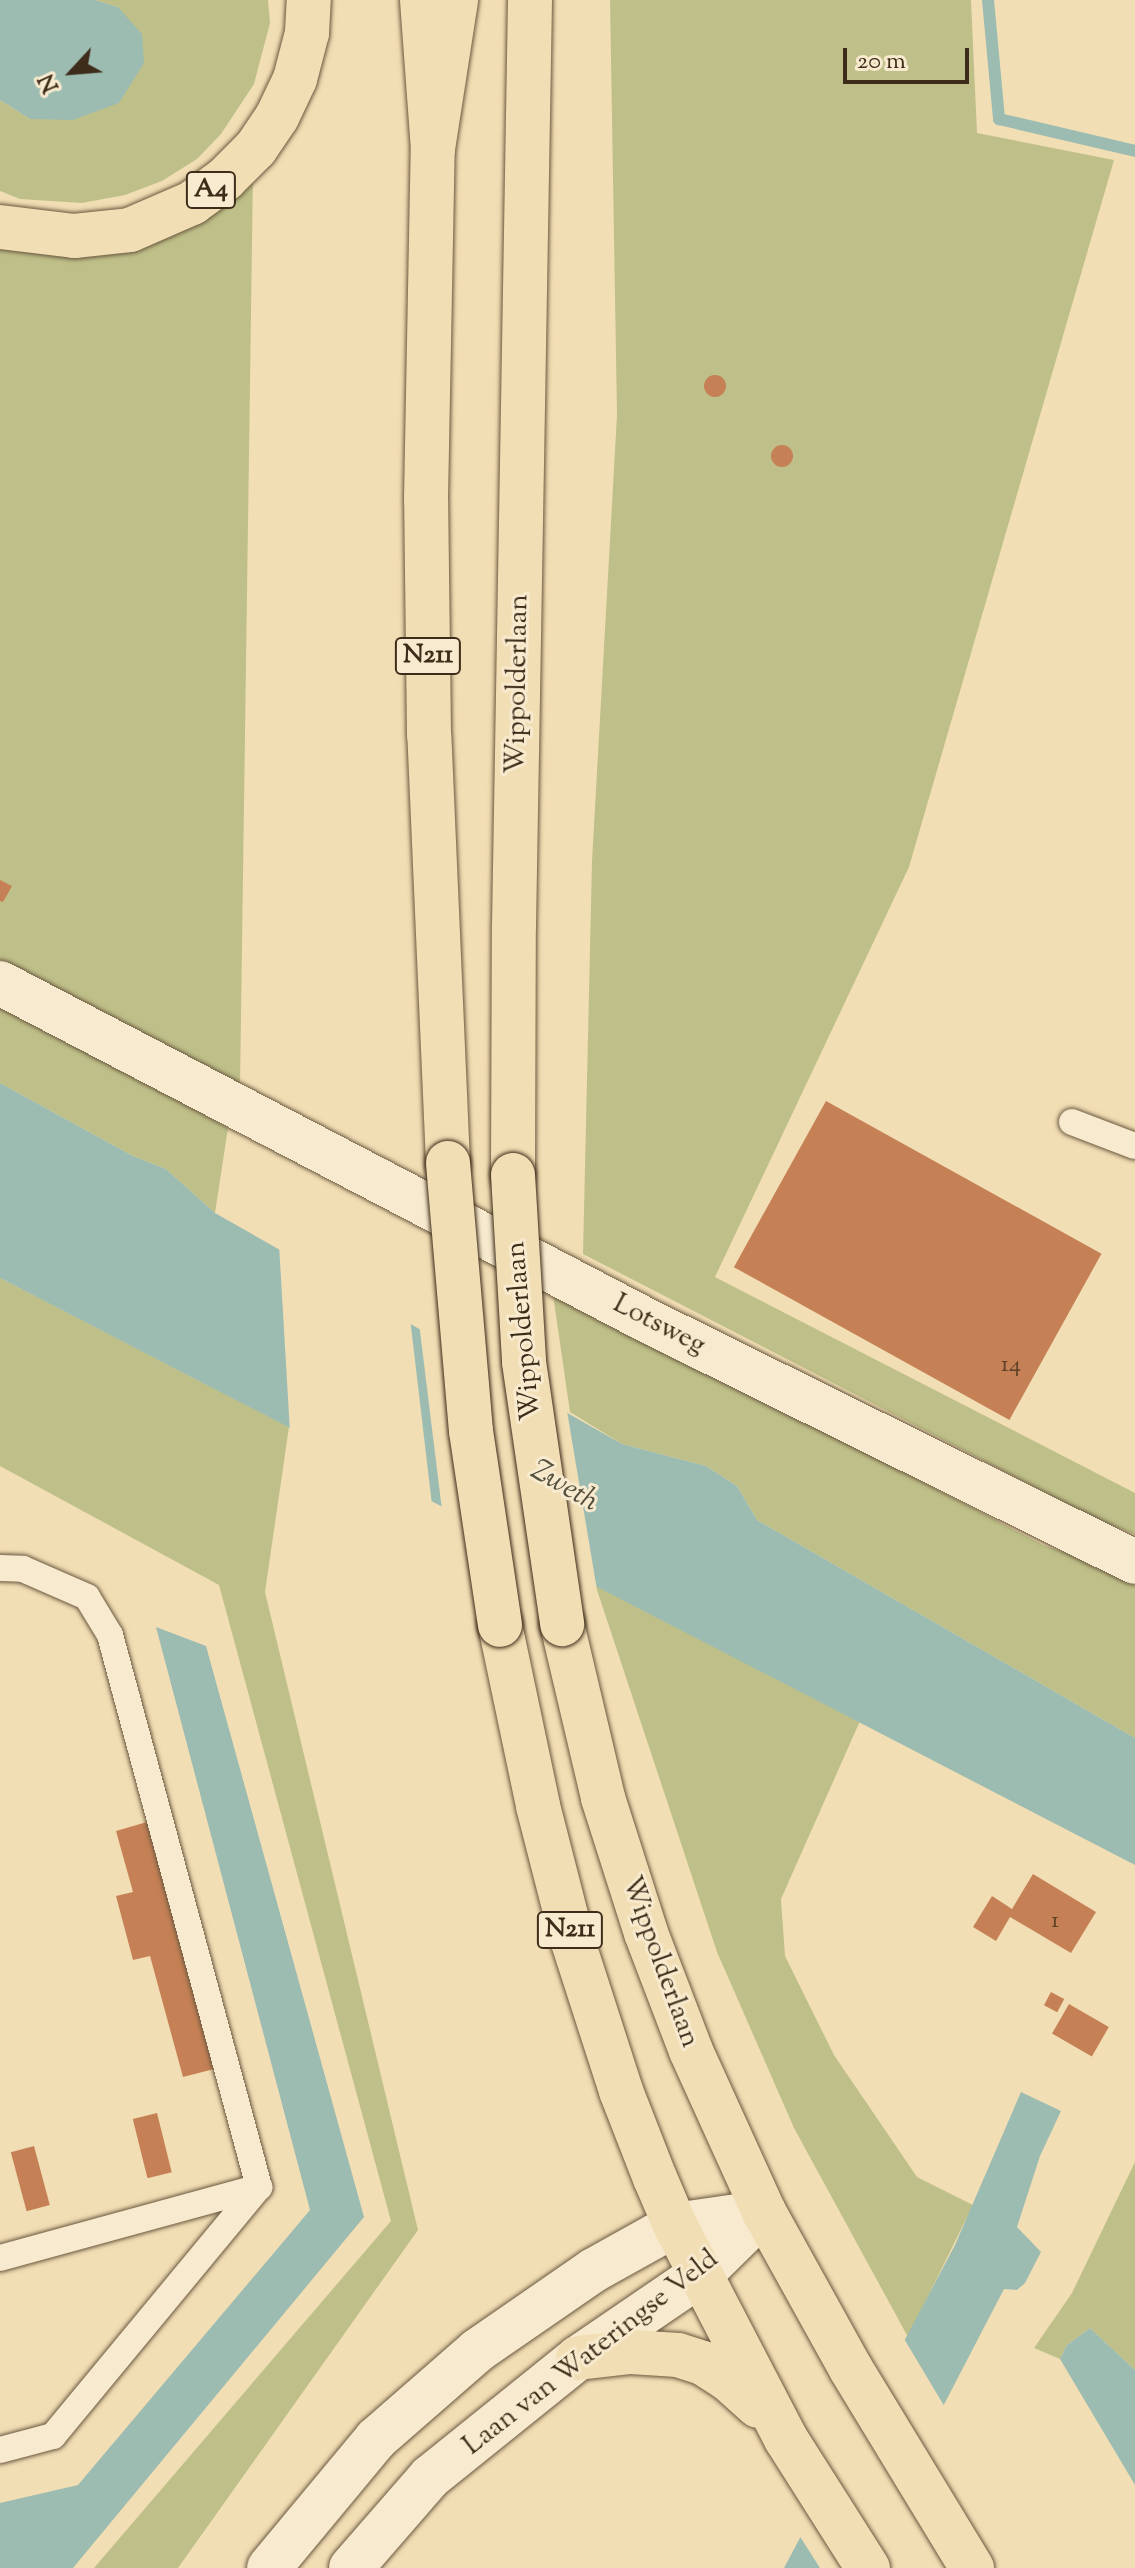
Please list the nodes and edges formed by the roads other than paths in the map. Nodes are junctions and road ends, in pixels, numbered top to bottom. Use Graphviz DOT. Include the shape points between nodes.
graph roads {
  1 [pos="309,0"];
  2 [pos="422,0"];
  3 [pos="456,0"];
  4 [pos="530,0"];
  5 [pos="433,149"];
  6 [pos="0,227"];
  7 [pos="0,983"];
  8 [pos="1072,1122"];
  9 [pos="1135,1146"];
  10 [pos="1135,1562"];
  11 [pos="0,1568"];
  12 [pos="259,2187"];
  13 [pos="764,2212"];
  14 [pos="675,2225"];
  15 [pos="0,2258"];
  16 [pos="701,2274"];
  17 [pos="578,2358"];
  18 [pos="786,2439"];
  19 [pos="0,2450"];
  20 [pos="962,2551"];
  21 [pos="269,2568"];
  22 [pos="351,2568"];
  23 [pos="868,2568"];
  1 -- 6 [label="main road, A4" via="298,68 277,117 225,179 192,203 130,230 74,236"];
  2 -- 5 [label="main road"];
  3 -- 5 [label="main road, N211"];
  4 -- 13 [label="main road, Wippolderlaan / N211, bridge" via="514,926 513,1175 524,1362 562,1624 603,1798 691,2051"];
  5 -- 14 [label="main road, N211, bridge" via="427,620 448,1163 464,1375 500,1625 538,1806 573,1942 621,2091"];
  7 -- 10 [label="street, Lotsweg" via="648,1321"];
  8 -- 9 [label="lane"];
  11 -- 12 [label="lane" via="23,1569 87,1597 110,1635"];
  12 -- 15 [label="lane"];
  12 -- 19 [label="lane" via="53,2436"];
  13 -- 14 [label="street, Laan van Wateringse Veld"];
  13 -- 16 [label="street, Laan van Wateringse Veld"];
  13 -- 20 [label="main road, Wippolderlaan / N211"];
  14 -- 16 [label="main road, N211"];
  14 -- 21 [label="street, Laan van Wateringse Veld" via="594,2270 427,2392 376,2439"];
  16 -- 17 [label="street, Laan van Wateringse Veld"];
  16 -- 18 [label="main road, N211"];
  17 -- 18 [label="main road" via="653,2351 703,2363 749,2396"];
  17 -- 22 [label="street, Laan van Wateringse Veld" via="430,2477"];
  18 -- 23 [label="main road, N211"];
}
